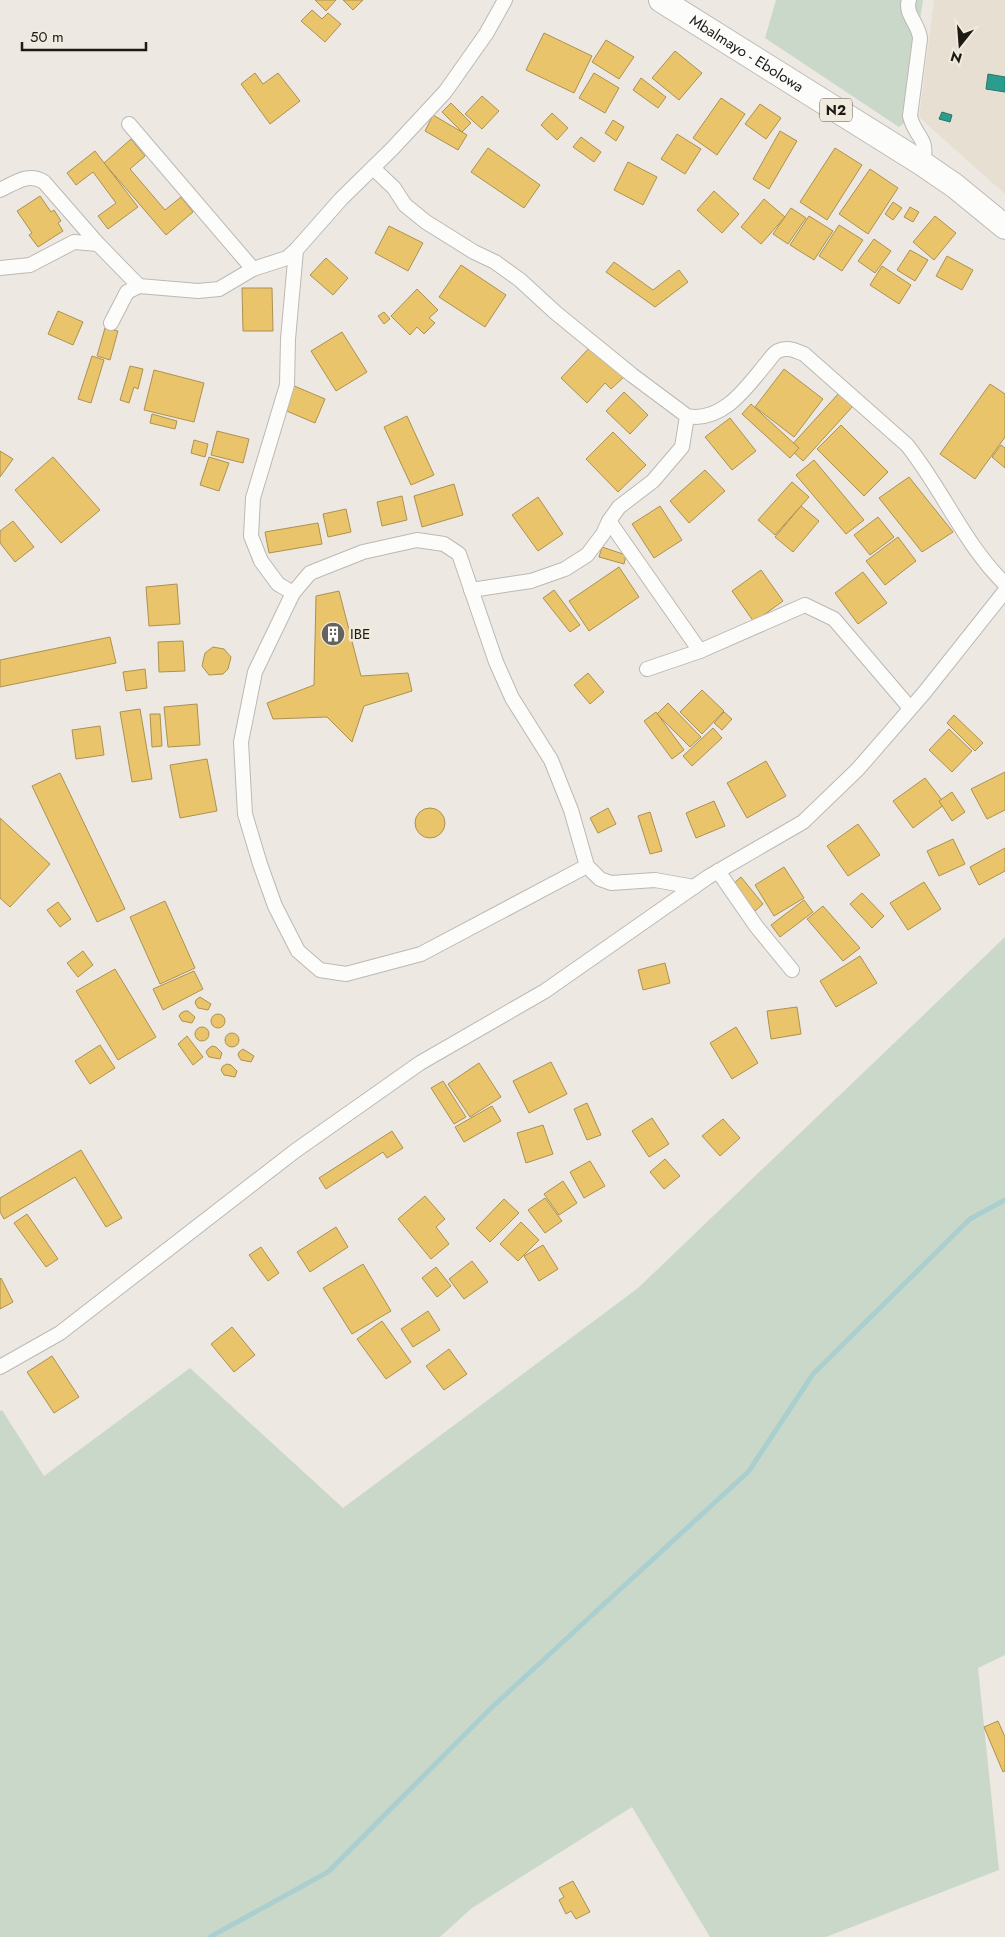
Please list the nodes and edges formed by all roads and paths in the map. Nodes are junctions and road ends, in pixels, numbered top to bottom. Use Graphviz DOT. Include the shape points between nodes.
graph roads {
  1 [pos="505,0"];
  2 [pos="661,0"];
  3 [pos="909,0"];
  4 [pos="128,124"];
  5 [pos="923,164"];
  6 [pos="373,168"];
  7 [pos="0,190"];
  8 [pos="1005,227"];
  9 [pos="98,244"];
  10 [pos="296,250"];
  11 [pos="0,268"];
  12 [pos="253,269"];
  13 [pos="139,286"];
  14 [pos="111,323"];
  15 [pos="688,416"];
  16 [pos="609,521"];
  17 [pos="1005,584"];
  18 [pos="471,590"];
  19 [pos="1005,591"];
  20 [pos="293,593"];
  21 [pos="700,651"];
  22 [pos="648,670"];
  23 [pos="910,708"];
  24 [pos="587,866"];
  25 [pos="718,871"];
  26 [pos="694,887"];
  27 [pos="792,970"];
  28 [pos="0,1367"];
  1 -- 6 [label="street" via="486,34 445,92"];
  2 -- 5 [label="highway, Mbalmayo - Ebolowa / N2"];
  3 -- 5 [label="street" via="908,9 920,33 910,116 926,151"];
  4 -- 12 [label="street"];
  5 -- 8 [label="highway, Mbalmayo - Ebolowa / N2"];
  6 -- 10 [label="street"];
  6 -- 15 [label="street" via="394,188 405,205 474,252 496,262 632,375"];
  7 -- 9 [label="street" via="25,177 39,179"];
  9 -- 11 [label="street" via="74,242 30,265"];
  9 -- 13 [label="street"];
  10 -- 12 [label="street" via="287,258"];
  10 -- 20 [label="street" via="287,385 253,498 251,536 261,561 278,584"];
  12 -- 13 [label="street" via="219,289 198,292"];
  13 -- 14 [label="street" via="126,292"];
  15 -- 16 [label="street" via="682,447 653,480 619,507"];
  15 -- 17 [label="street" via="706,417 737,399 777,351 789,348 804,354 907,445 988,568"];
  16 -- 18 [label="street" via="587,556 565,569 531,581"];
  16 -- 21 [label="street"];
  18 -- 20 [label="street" via="459,554 444,544 416,540 363,552 310,573"];
  18 -- 24 [label="street" via="512,698 550,760 571,810"];
  19 -- 23 [label="street"];
  20 -- 24 [label="street" via="255,672 241,742 245,814 275,906 298,951 320,970 346,974 421,954"];
  21 -- 22 [label="street"];
  21 -- 23 [label="street" via="805,605 834,619"];
  23 -- 25 [label="street" via="858,769 803,822"];
  24 -- 26 [label="street" via="600,879 611,882 655,880"];
  25 -- 26 [label="street"];
  25 -- 27 [label="street"];
  26 -- 28 [label="street" via="544,991 420,1063 296,1151 60,1332"];
}
